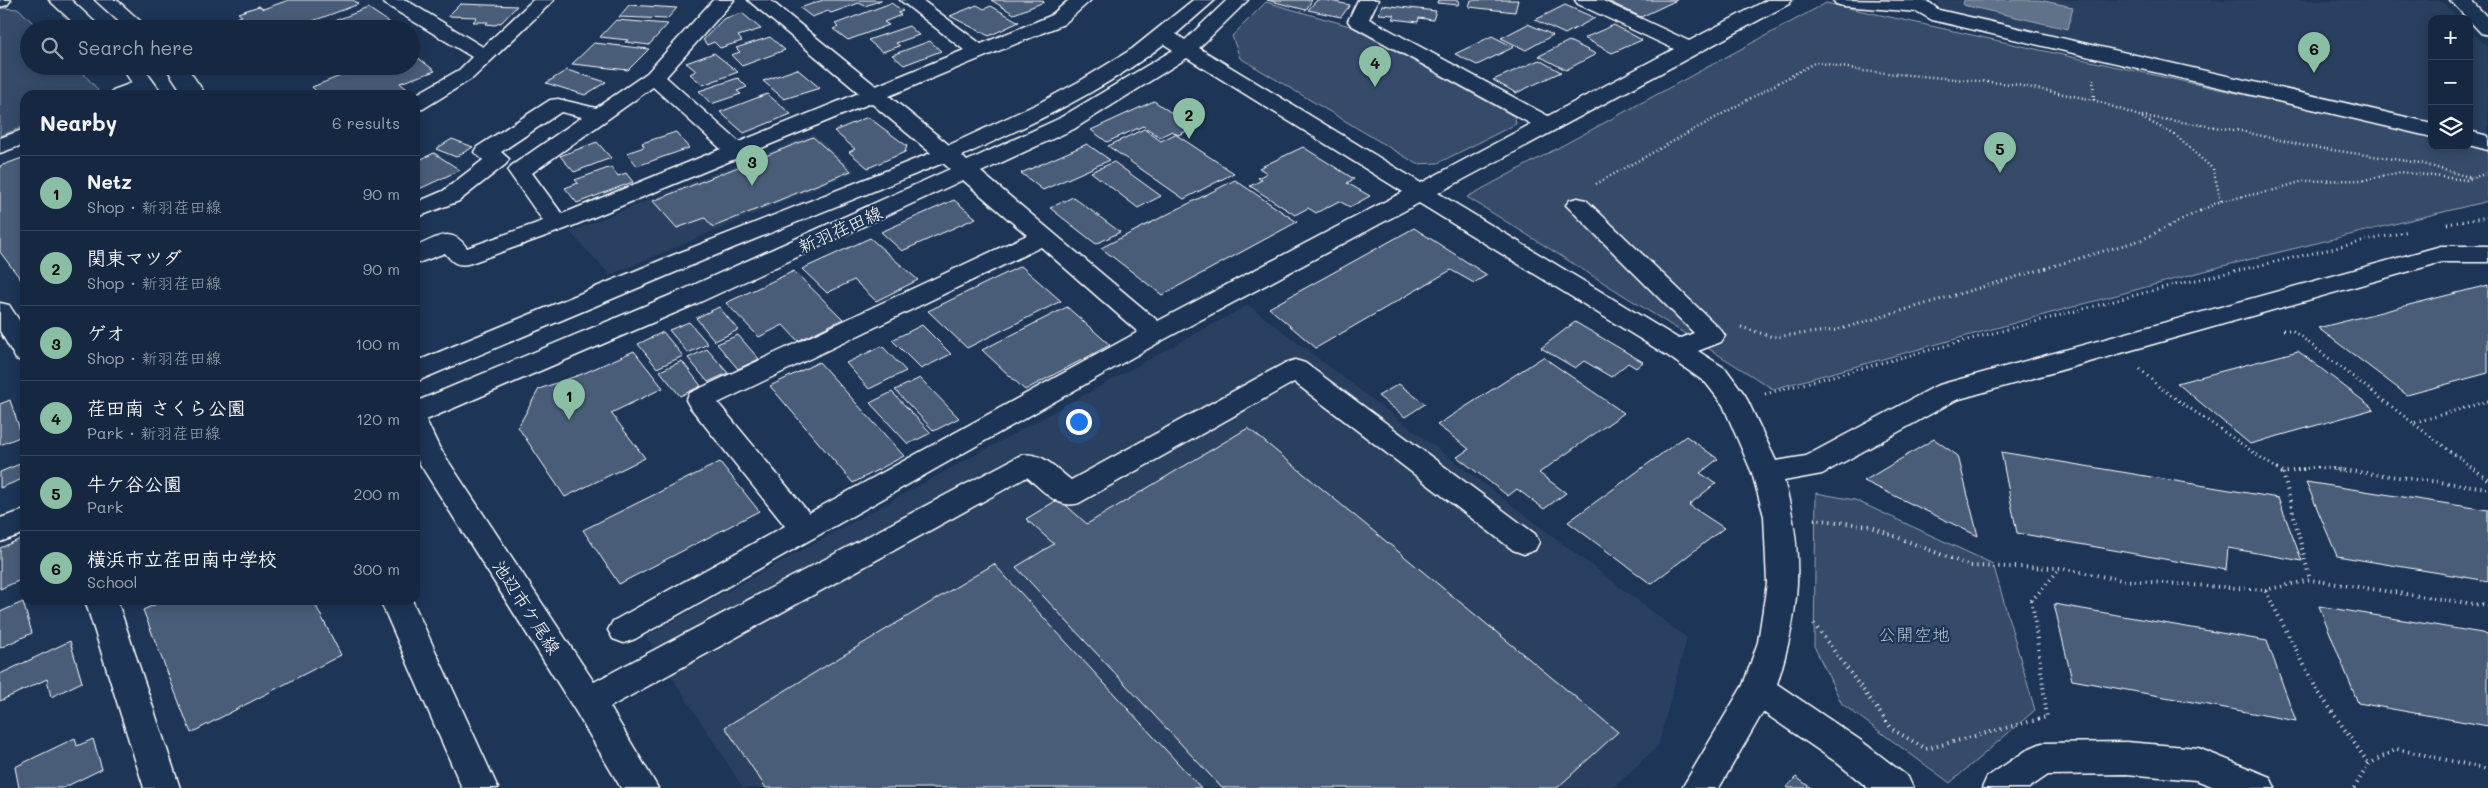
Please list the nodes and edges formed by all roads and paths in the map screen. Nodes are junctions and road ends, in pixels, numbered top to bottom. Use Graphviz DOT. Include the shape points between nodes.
graph roads {
  1 [pos="58,0"];
  2 [pos="105,0"];
  3 [pos="392,0"];
  4 [pos="544,0"];
  5 [pos="724,0"];
  6 [pos="758,0"];
  7 [pos="1081,0"];
  8 [pos="1205,0"];
  9 [pos="1238,0"];
  10 [pos="1368,0"];
  11 [pos="1585,0"];
  12 [pos="1782,0"];
  13 [pos="1843,0"];
  14 [pos="2460,0"];
  15 [pos="923,3"];
  16 [pos="1922,4"];
  17 [pos="81,20"];
  18 [pos="128,20"];
  19 [pos="2488,29"];
  20 [pos="1163,35"];
  21 [pos="1689,49"];
  22 [pos="1186,50"];
  23 [pos="978,51"];
  24 [pos="486,57"];
  25 [pos="137,75"];
  26 [pos="181,75"];
  27 [pos="654,77"];
  28 [pos="148,90"];
  29 [pos="192,90"];
  30 [pos="874,96"];
  31 [pos="420,101"];
  32 [pos="600,115"];
  33 [pos="2139,116"];
  34 [pos="1546,124"];
  35 [pos="2428,129"];
  36 [pos="20,138"];
  37 [pos="2473,139"];
  38 [pos="2488,143"];
  39 [pos="0,146"];
  40 [pos="737,152"];
  41 [pos="946,154"];
  42 [pos="966,172"];
  43 [pos="2488,173"];
  44 [pos="2472,178"];
  45 [pos="1418,194"];
  46 [pos="1584,196"];
  47 [pos="2221,201"];
  48 [pos="420,209"];
  49 [pos="2488,217"];
  50 [pos="557,224"];
  51 [pos="2444,224"];
  52 [pos="2415,230"];
  53 [pos="1043,237"];
  54 [pos="423,253"];
  55 [pos="2488,254"];
  56 [pos="0,310"];
  57 [pos="1735,320"];
  58 [pos="1742,327"];
  59 [pos="2282,330"];
  60 [pos="1156,334"];
  61 [pos="1712,336"];
  62 [pos="20,341"];
  63 [pos="1677,350"];
  64 [pos="420,371"];
  65 [pos="2159,387"];
  66 [pos="2488,401"];
  67 [pos="1735,402"];
  68 [pos="420,411"];
  69 [pos="2413,423"];
  70 [pos="420,436"];
  71 [pos="1767,473"];
  72 [pos="2283,473"];
  73 [pos="2488,480"];
  74 [pos="2488,488"];
  75 [pos="1779,516"];
  76 [pos="20,522"];
  77 [pos="804,528"];
  78 [pos="0,530"];
  79 [pos="1524,542"];
  80 [pos="2060,568"];
  81 [pos="2310,580"];
  82 [pos="1783,583"];
  83 [pos="2265,590"];
  84 [pos="103,605"];
  85 [pos="398,605"];
  86 [pos="2488,606"];
  87 [pos="624,630"];
  88 [pos="1758,690"];
  89 [pos="588,702"];
  90 [pos="2369,764"];
  91 [pos="2488,769"];
  92 [pos="162,788"];
  93 [pos="480,788"];
  94 [pos="640,788"];
  95 [pos="1700,788"];
  96 [pos="1895,788"];
  97 [pos="2000,788"];
  98 [pos="2257,788"];
  99 [pos="2354,788"];
  1 -- 17 [label="street"];
  2 -- 18 [label="street"];
  3 -- 24 [label="street"];
  4 -- 24 [label="street"];
  5 -- 27 [label="street"];
  6 -- 30 [label="street"];
  7 -- 23 [label="street" via="1057,20"];
  8 -- 20 [label="street, 新羽荏田線"];
  9 -- 22 [label="street, 新羽荏田線"];
  10 -- 34 [label="street" via="1358,21"];
  11 -- 21 [label="street"];
  12 -- 21 [label="street"];
  13 -- 16 [label="street"];
  14 -- 19 [label="street"];
  15 -- 23 [label="street"];
  16 -- 35 [label="street" via="1932,14"];
  20 -- 22 [label="street"];
  20 -- 41 [label="street, 新羽荏田線" via="1117,67 1060,100"];
  21 -- 34 [label="street"];
  22 -- 42 [label="street, 新羽荏田線" via="1066,124"];
  22 -- 45 [label="street"];
  23 -- 30 [label="street"];
  24 -- 31 [label="street" via="466,74"];
  25 -- 28 [label="street"];
  26 -- 29 [label="street"];
  27 -- 32 [label="street"];
  27 -- 40 [label="street"];
  30 -- 40 [label="street"];
  30 -- 41 [label="street"];
  32 -- 48 [label="street" via="558,105 485,152 498,159 451,196"];
  32 -- 50 [label="street" via="519,171"];
  33 -- 44 [label="path" via="2420,163"];
  33 -- 46 [label="path" via="2094,100 2012,84 1863,71 1816,62"];
  33 -- 47 [label="path" via="2175,135 2213,169"];
  34 -- 45 [label="street"];
  36 -- 39 [label="street"];
  37 -- 38 [label="street"];
  40 -- 50 [label="street"];
  41 -- 42 [label="street"];
  41 -- 64 [label="street, 新羽荏田線" via="670,265"];
  42 -- 53 [label="street"];
  42 -- 68 [label="street, 新羽荏田線" via="687,298"];
  43 -- 44 [label="path"];
  44 -- 47 [label="path" via="2466,180 2402,172 2365,180 2303,181"];
  45 -- 60 [label="street"];
  45 -- 63 [label="street"];
  46 -- 61 [label="street"];
  47 -- 58 [label="path" via="2141,240 1837,330 1773,337"];
  49 -- 51 [label="path"];
  50 -- 54 [label="street" via="462,258 450,242"];
  52 -- 67 [label="path" via="2157,288"];
  53 -- 60 [label="street"];
  53 -- 77 [label="street" via="700,400"];
  55 -- 71 [label="street" via="2442,254 1946,393 1812,466"];
  56 -- 62 [label="street"];
  57 -- 58 [label="path"];
  58 -- 61 [label="path"];
  59 -- 69 [label="path" via="2292,330"];
  60 -- 77 [label="street"];
  61 -- 63 [label="street"];
  63 -- 67 [label="street" via="1716,376"];
  65 -- 72 [label="path"];
  66 -- 69 [label="path"];
  67 -- 71 [label="street"];
  69 -- 73 [label="path"];
  70 -- 89 [label="street, 池辺市ケ尾線"];
  71 -- 75 [label="street"];
  72 -- 74 [label="path" via="2315,467"];
  72 -- 81 [label="path"];
  75 -- 80 [label="path" via="1870,526 1970,566"];
  75 -- 82 [label="street"];
  76 -- 78 [label="street"];
  77 -- 87 [label="street"];
  79 -- 89 [label="street" via="1295,368 1069,495 1029,463"];
  80 -- 82 [label="path" via="2032,600 2047,717 1926,749 1892,729"];
  80 -- 83 [label="path" via="2121,580"];
  81 -- 83 [label="path"];
  81 -- 86 [label="path"];
  82 -- 88 [label="street" via="1774,642"];
  83 -- 90 [label="path" via="2317,690"];
  84 -- 92 [label="street"];
  85 -- 93 [label="street"];
  88 -- 95 [label="street"];
  88 -- 96 [label="street"];
  89 -- 94 [label="street, 池辺市ケ尾線"];
  90 -- 91 [label="path" via="2397,749"];
  90 -- 99 [label="path"];
  97 -- 98 [label="street" via="2042,759 2126,758 2198,764"];
}
